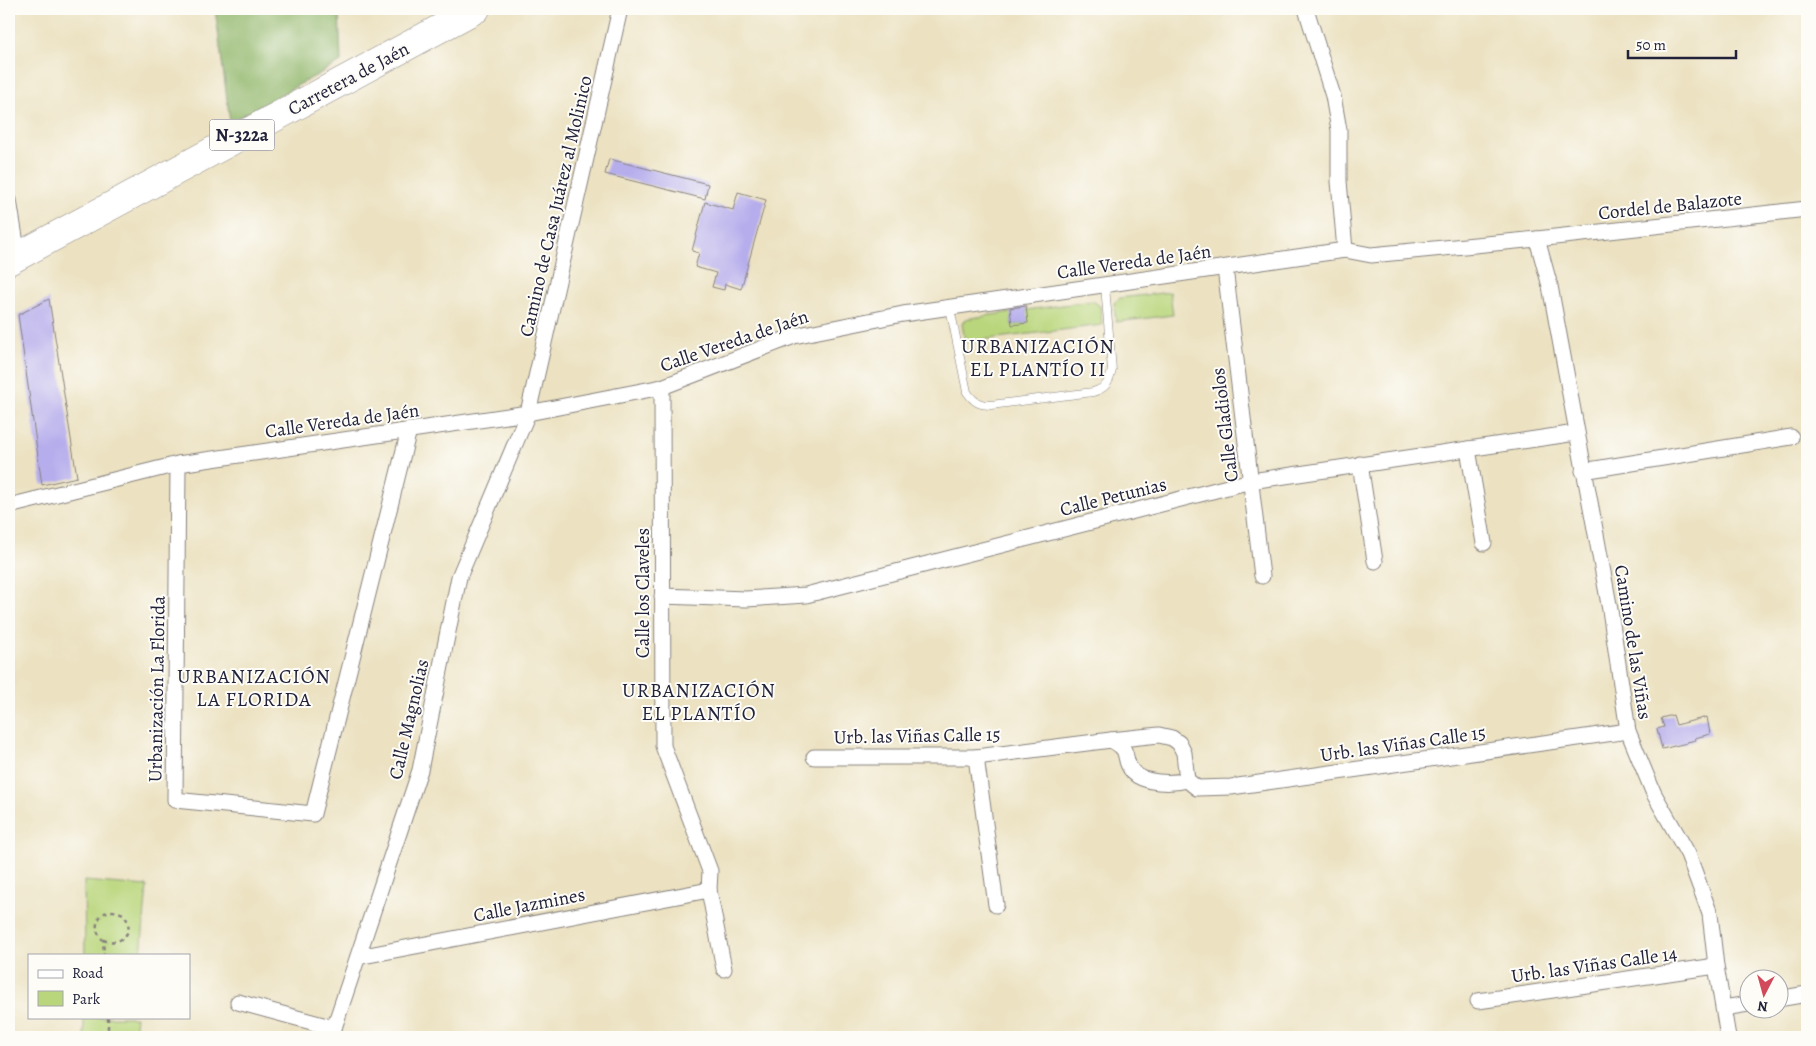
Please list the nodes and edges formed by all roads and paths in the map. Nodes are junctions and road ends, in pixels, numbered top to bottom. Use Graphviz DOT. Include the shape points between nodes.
graph roads {
  1 [pos="476,9"];
  2 [pos="620,9"];
  3 [pos="1306,9"];
  4 [pos="9,200"];
  5 [pos="1807,209"];
  6 [pos="1537,239"];
  7 [pos="1346,250"];
  8 [pos="13,259"];
  9 [pos="1225,268"];
  10 [pos="1105,286"];
  11 [pos="950,308"];
  12 [pos="662,387"];
  13 [pos="528,413"];
  14 [pos="409,430"];
  15 [pos="1576,433"];
  16 [pos="1791,437"];
  17 [pos="1468,448"];
  18 [pos="178,464"];
  19 [pos="1360,464"];
  20 [pos="1583,471"];
  21 [pos="1251,481"];
  22 [pos="9,506"];
  23 [pos="1484,543"];
  24 [pos="1374,561"];
  25 [pos="1262,576"];
  26 [pos="662,596"];
  27 [pos="1628,732"];
  28 [pos="1111,740"];
  29 [pos="814,757"];
  30 [pos="976,757"];
  31 [pos="1187,780"];
  32 [pos="709,890"];
  33 [pos="996,905"];
  34 [pos="103,940"];
  35 [pos="104,954"];
  36 [pos="358,957"];
  37 [pos="1716,966"];
  38 [pos="724,969"];
  39 [pos="1807,994"];
  40 [pos="1788,997"];
  41 [pos="1478,1001"];
  42 [pos="238,1002"];
  43 [pos="1738,1006"];
  44 [pos="1724,1008"];
  45 [pos="108,1018"];
  46 [pos="332,1033"];
  47 [pos="108,1037"];
  48 [pos="1728,1037"];
  1 -- 8 [label="highway, Carretera de Jaén / N-322a"];
  2 -- 13 [label="street, Camino de Casa Juárez al Molinico"];
  3 -- 7 [label="street" via="1333,96 1339,130 1339,182"];
  4 -- 8 [label="street"];
  5 -- 6 [label="street, Cordel de Balazote"];
  6 -- 7 [label="street, Calle Vereda de Jaén" via="1371,255"];
  6 -- 15 [label="street, Camino de las Viñas" via="1550,286"];
  7 -- 9 [label="street, Calle Vereda de Jaén"];
  9 -- 10 [label="street, Calle Vereda de Jaén"];
  9 -- 21 [label="street, Calle Gladiolos"];
  10 -- 11 [label="street, Calle Vereda de Jaén"];
  10 -- 11 [label="lane" via="1112,370 1104,388 1093,392 980,405 968,392"];
  11 -- 12 [label="street, Calle Vereda de Jaén" via="794,336"];
  12 -- 13 [label="street, Calle Vereda de Jaén"];
  12 -- 26 [label="street, Calle los Claveles"];
  13 -- 14 [label="street, Calle Vereda de Jaén"];
  13 -- 36 [label="street, Calle Magnolias" via="459,577 420,770"];
  14 -- 18 [label="street, Calle Vereda de Jaén"];
  14 -- 18 [label="street, Urbanización La Florida" via="313,814 175,800"];
  15 -- 17 [label="street, Calle Petunias"];
  15 -- 20 [label="street, Camino de las Viñas"];
  16 -- 20 [label="street"];
  17 -- 19 [label="street, Calle Petunias"];
  17 -- 23 [label="street"];
  18 -- 22 [label="street, Calle Vereda de Jaén"];
  19 -- 21 [label="street, Calle Petunias"];
  19 -- 24 [label="street"];
  20 -- 27 [label="street, Camino de las Viñas" via="1610,610"];
  21 -- 25 [label="street, Calle Gladiolos"];
  21 -- 26 [label="street, Calle Petunias" via="806,595 746,599"];
  26 -- 32 [label="street, Calle los Claveles" via="663,746 710,871"];
  27 -- 31 [label="street, Urb. las Viñas Calle 15" via="1231,787 1197,788"];
  27 -- 37 [label="street, Camino de las Viñas" via="1654,794 1691,863 1710,914"];
  28 -- 30 [label="street, Urb. las Viñas Calle 15"];
  28 -- 31 [label="street, Urb. las Viñas Calle 15" via="1125,750 1133,773 1146,780 1174,784"];
  28 -- 31 [label="street, Urb. las Viñas Calle 15" via="1159,735 1172,738 1184,753"];
  29 -- 30 [label="street, Urb. las Viñas Calle 15"];
  30 -- 33 [label="street"];
  32 -- 36 [label="street, Calle Jazmines"];
  32 -- 38 [label="street, Calle los Claveles"];
  34 -- 34 [label="path" via="123,939 128,924 123,914 112,910 100,916 97,931"];
  34 -- 35 [label="path"];
  36 -- 46 [label="street, Calle Magnolias"];
  37 -- 41 [label="street, Urb. las Viñas Calle 14"];
  37 -- 44 [label="street, Camino de las Viñas"];
  39 -- 40 [label="street"];
  42 -- 46 [label="street"];
  43 -- 44 [label="street"];
  44 -- 48 [label="street, Camino de las Viñas"];
  45 -- 47 [label="path"];
}
